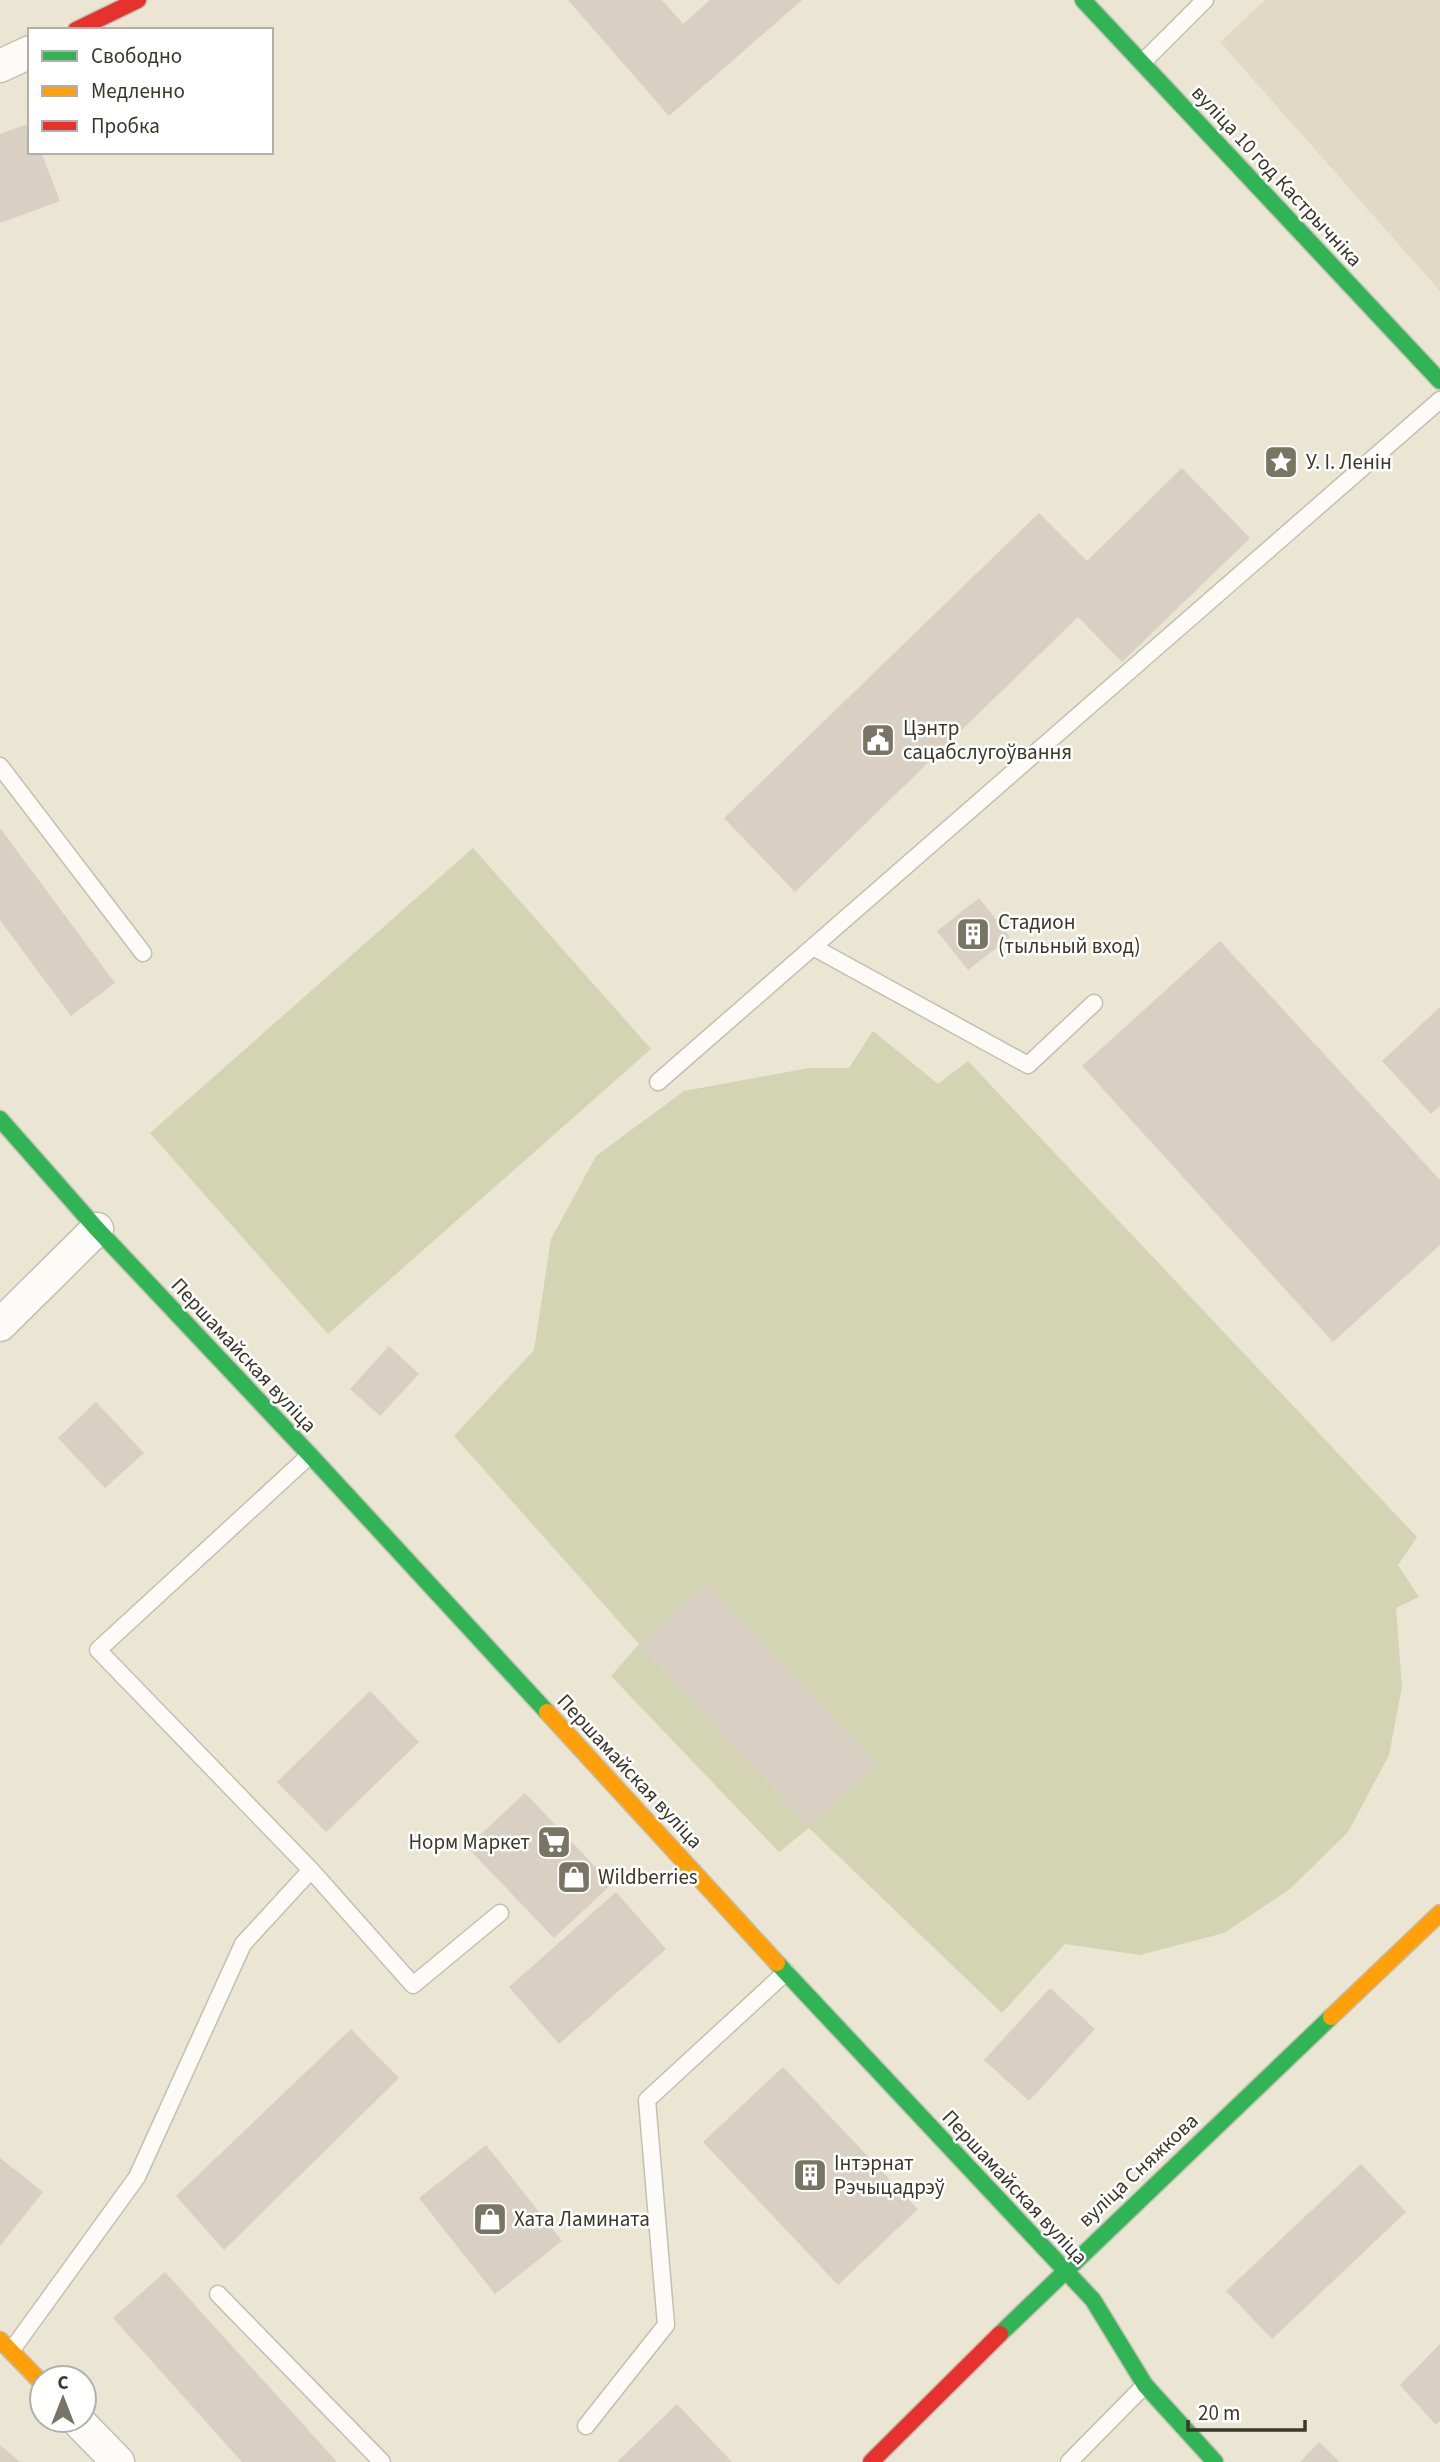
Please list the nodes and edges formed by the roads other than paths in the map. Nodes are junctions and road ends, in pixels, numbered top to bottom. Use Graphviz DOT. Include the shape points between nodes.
graph roads {
  1 [pos="138,0"];
  2 [pos="1083,0"];
  3 [pos="1205,0"];
  4 [pos="80,28"];
  5 [pos="28,53"];
  6 [pos="1142,63"];
  7 [pos="0,66"];
  8 [pos="1440,382"];
  9 [pos="1440,400"];
  10 [pos="0,766"];
  11 [pos="814,947"];
  12 [pos="143,953"];
  13 [pos="1094,1003"];
  14 [pos="659,1082"];
  15 [pos="0,1119"];
  16 [pos="96,1228"];
  17 [pos="0,1325"];
  18 [pos="310,1455"];
  19 [pos="311,1870"];
  20 [pos="500,1913"];
  21 [pos="1440,1913"];
  22 [pos="786,1972"];
  23 [pos="1064,2270"];
  24 [pos="218,2294"];
  25 [pos="5,2345"];
  26 [pos="28,2369"];
  27 [pos="1145,2385"];
  28 [pos="586,2426"];
  29 [pos="91,2434"];
  30 [pos="118,2462"];
  31 [pos="382,2462"];
  32 [pos="871,2462"];
  33 [pos="1069,2462"];
  34 [pos="1215,2462"];
  1 -- 4 [label="street"];
  2 -- 6 [label="street, вуліца 10 год Кастрычніка"];
  3 -- 6 [label="lane"];
  5 -- 7 [label="street"];
  6 -- 8 [label="street, вуліца 10 год Кастрычніка"];
  9 -- 11 [label="lane"];
  10 -- 12 [label="lane"];
  11 -- 13 [label="lane" via="1028,1065"];
  11 -- 14 [label="lane"];
  15 -- 16 [label="street, Першамайская вуліца"];
  16 -- 17 [label="street"];
  16 -- 18 [label="street, Першамайская вуліца"];
  18 -- 19 [label="lane" via="98,1650"];
  18 -- 22 [label="street, Першамайская вуліца"];
  19 -- 20 [label="lane" via="412,1985"];
  19 -- 25 [label="lane" via="243,1944 137,2177"];
  21 -- 23 [label="street, вуліца Сняжкова"];
  22 -- 23 [label="street, Першамайская вуліца"];
  22 -- 28 [label="lane" via="647,2100 666,2325"];
  23 -- 27 [label="street, Першамайская вуліца" via="1093,2300"];
  23 -- 32 [label="street, вуліца Сняжкова"];
  24 -- 31 [label="lane"];
  25 -- 26 [label="street"];
  27 -- 33 [label="lane"];
  27 -- 34 [label="street, Першамайская вуліца"];
  29 -- 30 [label="street"];
}
